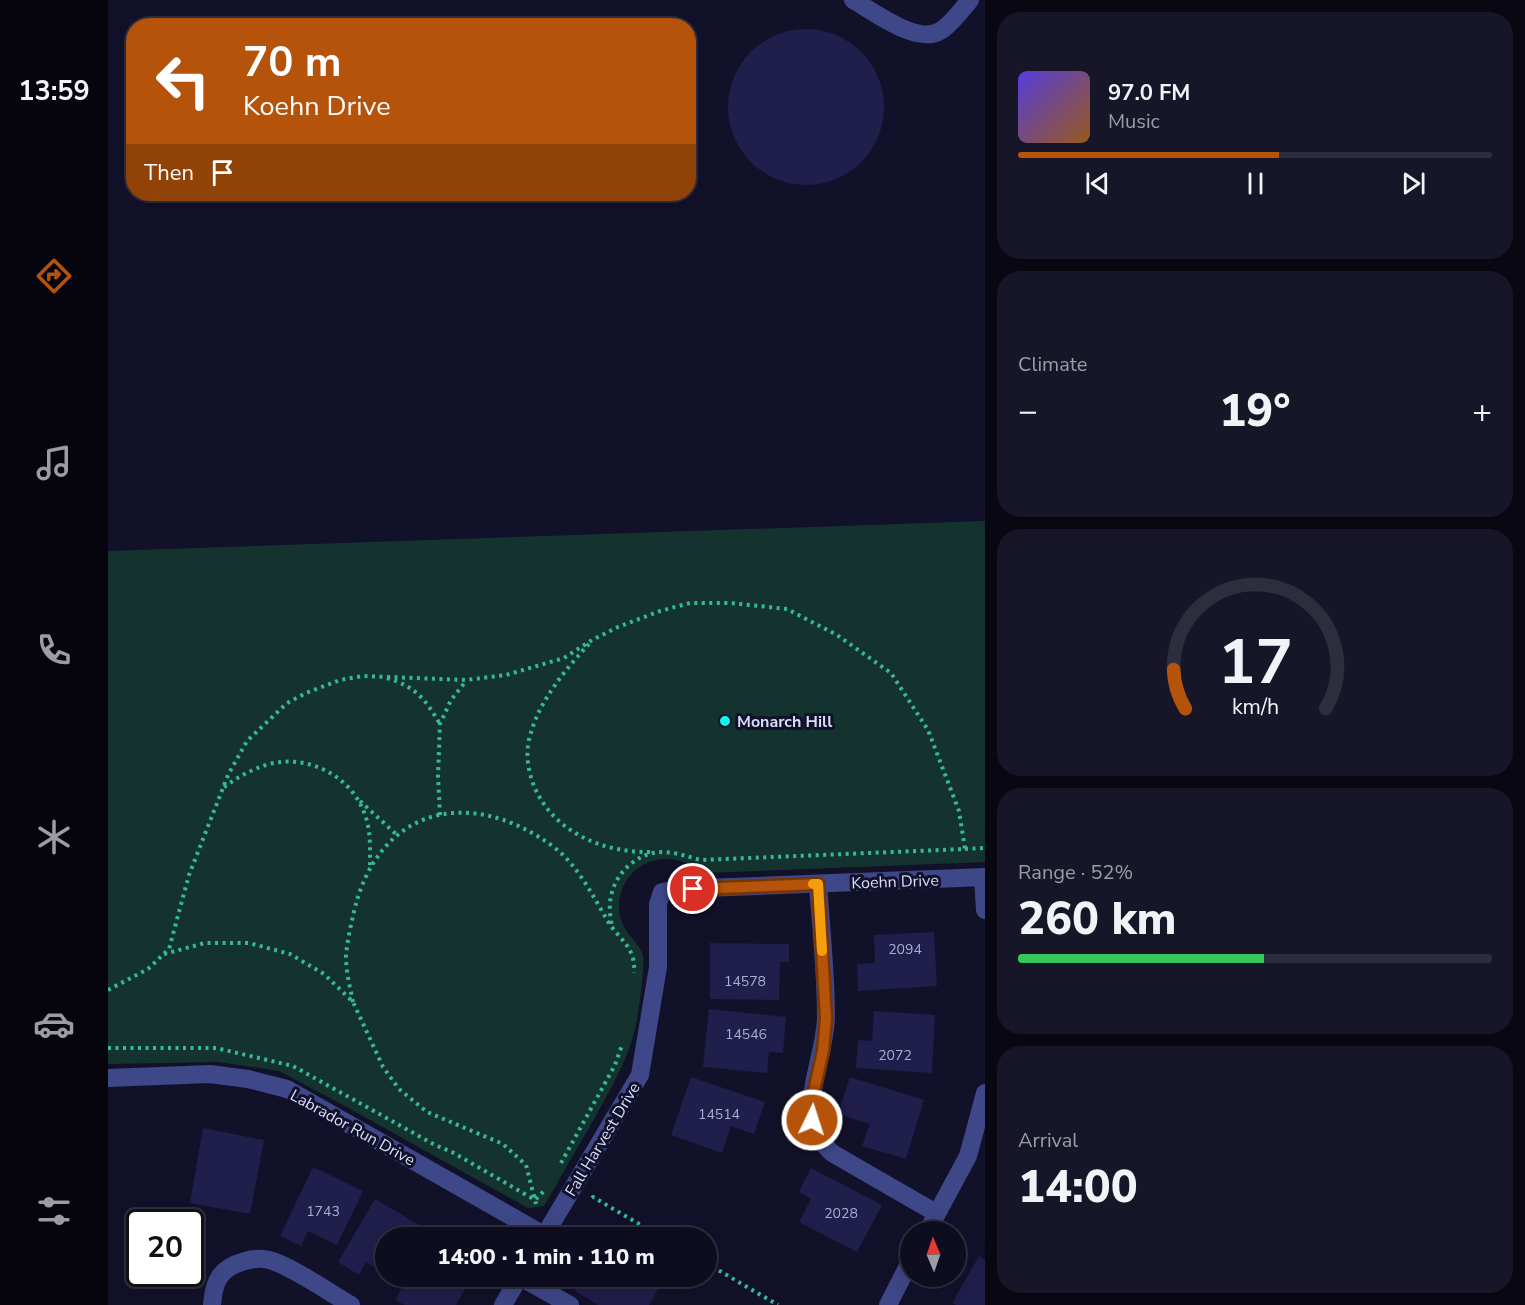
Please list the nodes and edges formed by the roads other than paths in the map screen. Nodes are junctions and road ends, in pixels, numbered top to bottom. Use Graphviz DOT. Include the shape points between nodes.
graph roads {
  1 [pos="854,0"];
  2 [pos="970,0"];
  3 [pos="984,877"];
  4 [pos="818,884"];
  5 [pos="662,892"];
  6 [pos="985,910"];
  7 [pos="108,1078"];
  8 [pos="985,1093"];
  9 [pos="936,1213"];
  10 [pos="932,1221"];
  11 [pos="528,1227"];
  12 [pos="549,1227"];
  13 [pos="900,1282"];
  14 [pos="514,1287"];
  15 [pos="538,1287"];
  16 [pos="212,1305"];
  17 [pos="351,1305"];
  18 [pos="503,1305"];
  19 [pos="570,1305"];
  20 [pos="888,1305"];
  1 -- 2 [label="street" via="920,35 940,32"];
  3 -- 4 [label="street, Koehn Drive"];
  3 -- 6 [label="street"];
  4 -- 5 [label="street, Koehn Drive"];
  4 -- 9 [label="street" via="826,1018 811,1104 816,1132 832,1153"];
  5 -- 12 [label="street, Fall Harvest Drive" via="658,904 658,967 640,1075"];
  7 -- 11 [label="street, Labrador Run Drive" via="210,1074 287,1089"];
  8 -- 9 [label="street" via="968,1156"];
  9 -- 10 [label="street"];
  13 -- 20 [label="street"];
  14 -- 18 [label="street"];
  15 -- 19 [label="street"];
  16 -- 17 [label="street" via="218,1278 226,1268 267,1259"];
}
